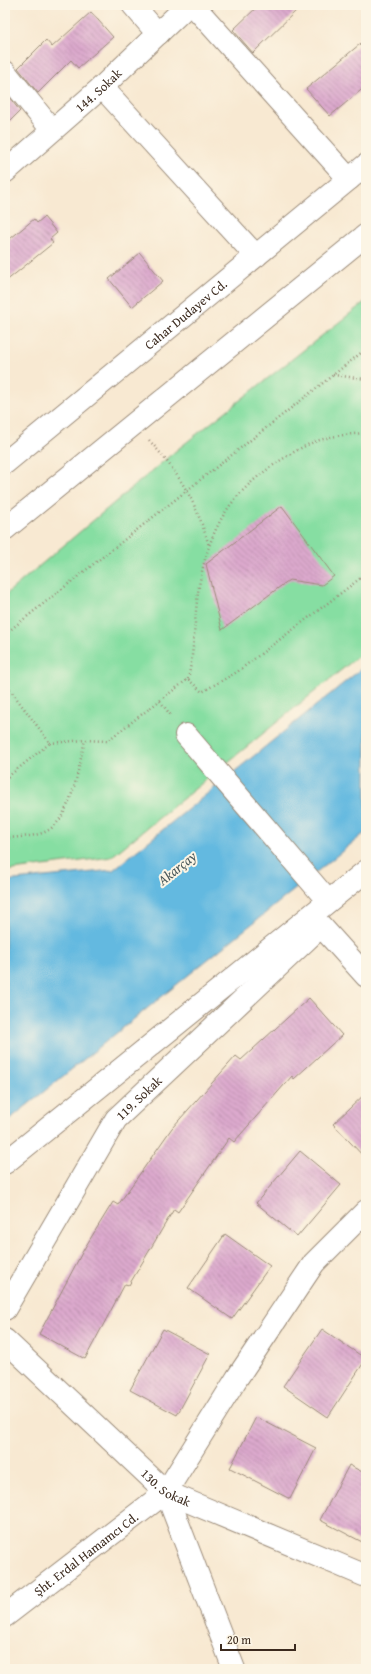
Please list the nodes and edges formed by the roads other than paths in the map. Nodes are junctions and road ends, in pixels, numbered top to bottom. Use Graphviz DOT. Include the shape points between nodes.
graph roads {
  1 [pos="134,5"];
  2 [pos="188,5"];
  3 [pos="193,5"];
  4 [pos="158,34"];
  5 [pos="5,72"];
  6 [pos="102,87"];
  7 [pos="52,130"];
  8 [pos="366,165"];
  9 [pos="5,172"];
  10 [pos="349,179"];
  11 [pos="366,235"];
  12 [pos="256,256"];
  13 [pos="5,463"];
  14 [pos="5,529"];
  15 [pos="186,735"];
  16 [pos="366,871"];
  17 [pos="328,901"];
  18 [pos="366,976"];
  19 [pos="5,1163"];
  20 [pos="366,1211"];
  21 [pos="5,1309"];
  22 [pos="5,1340"];
  23 [pos="166,1492"];
  24 [pos="366,1576"];
  25 [pos="5,1616"];
  26 [pos="234,1669"];
  1 -- 4 [label="street"];
  2 -- 4 [label="street, 144. Sokak"];
  3 -- 10 [label="street"];
  4 -- 6 [label="street, 144. Sokak"];
  5 -- 7 [label="street"];
  6 -- 7 [label="street, 144. Sokak"];
  6 -- 12 [label="street"];
  7 -- 9 [label="street, 144. Sokak"];
  8 -- 10 [label="street, Cahar Dudayev Cd."];
  10 -- 12 [label="street, Cahar Dudayev Cd."];
  11 -- 14 [label="street"];
  12 -- 13 [label="street, Cahar Dudayev Cd."];
  15 -- 17 [label="street"];
  16 -- 17 [label="street"];
  17 -- 19 [label="street"];
  18 -- 21 [label="street, 119. Sokak" via="321,926 116,1119"];
  20 -- 23 [label="street" via="314,1263 237,1378"];
  22 -- 23 [label="street, 130. Sokak"];
  23 -- 24 [label="street, 130. Sokak"];
  23 -- 25 [label="street, Şht. Erdal Hamamcı Cd."];
  23 -- 26 [label="street"];
}
